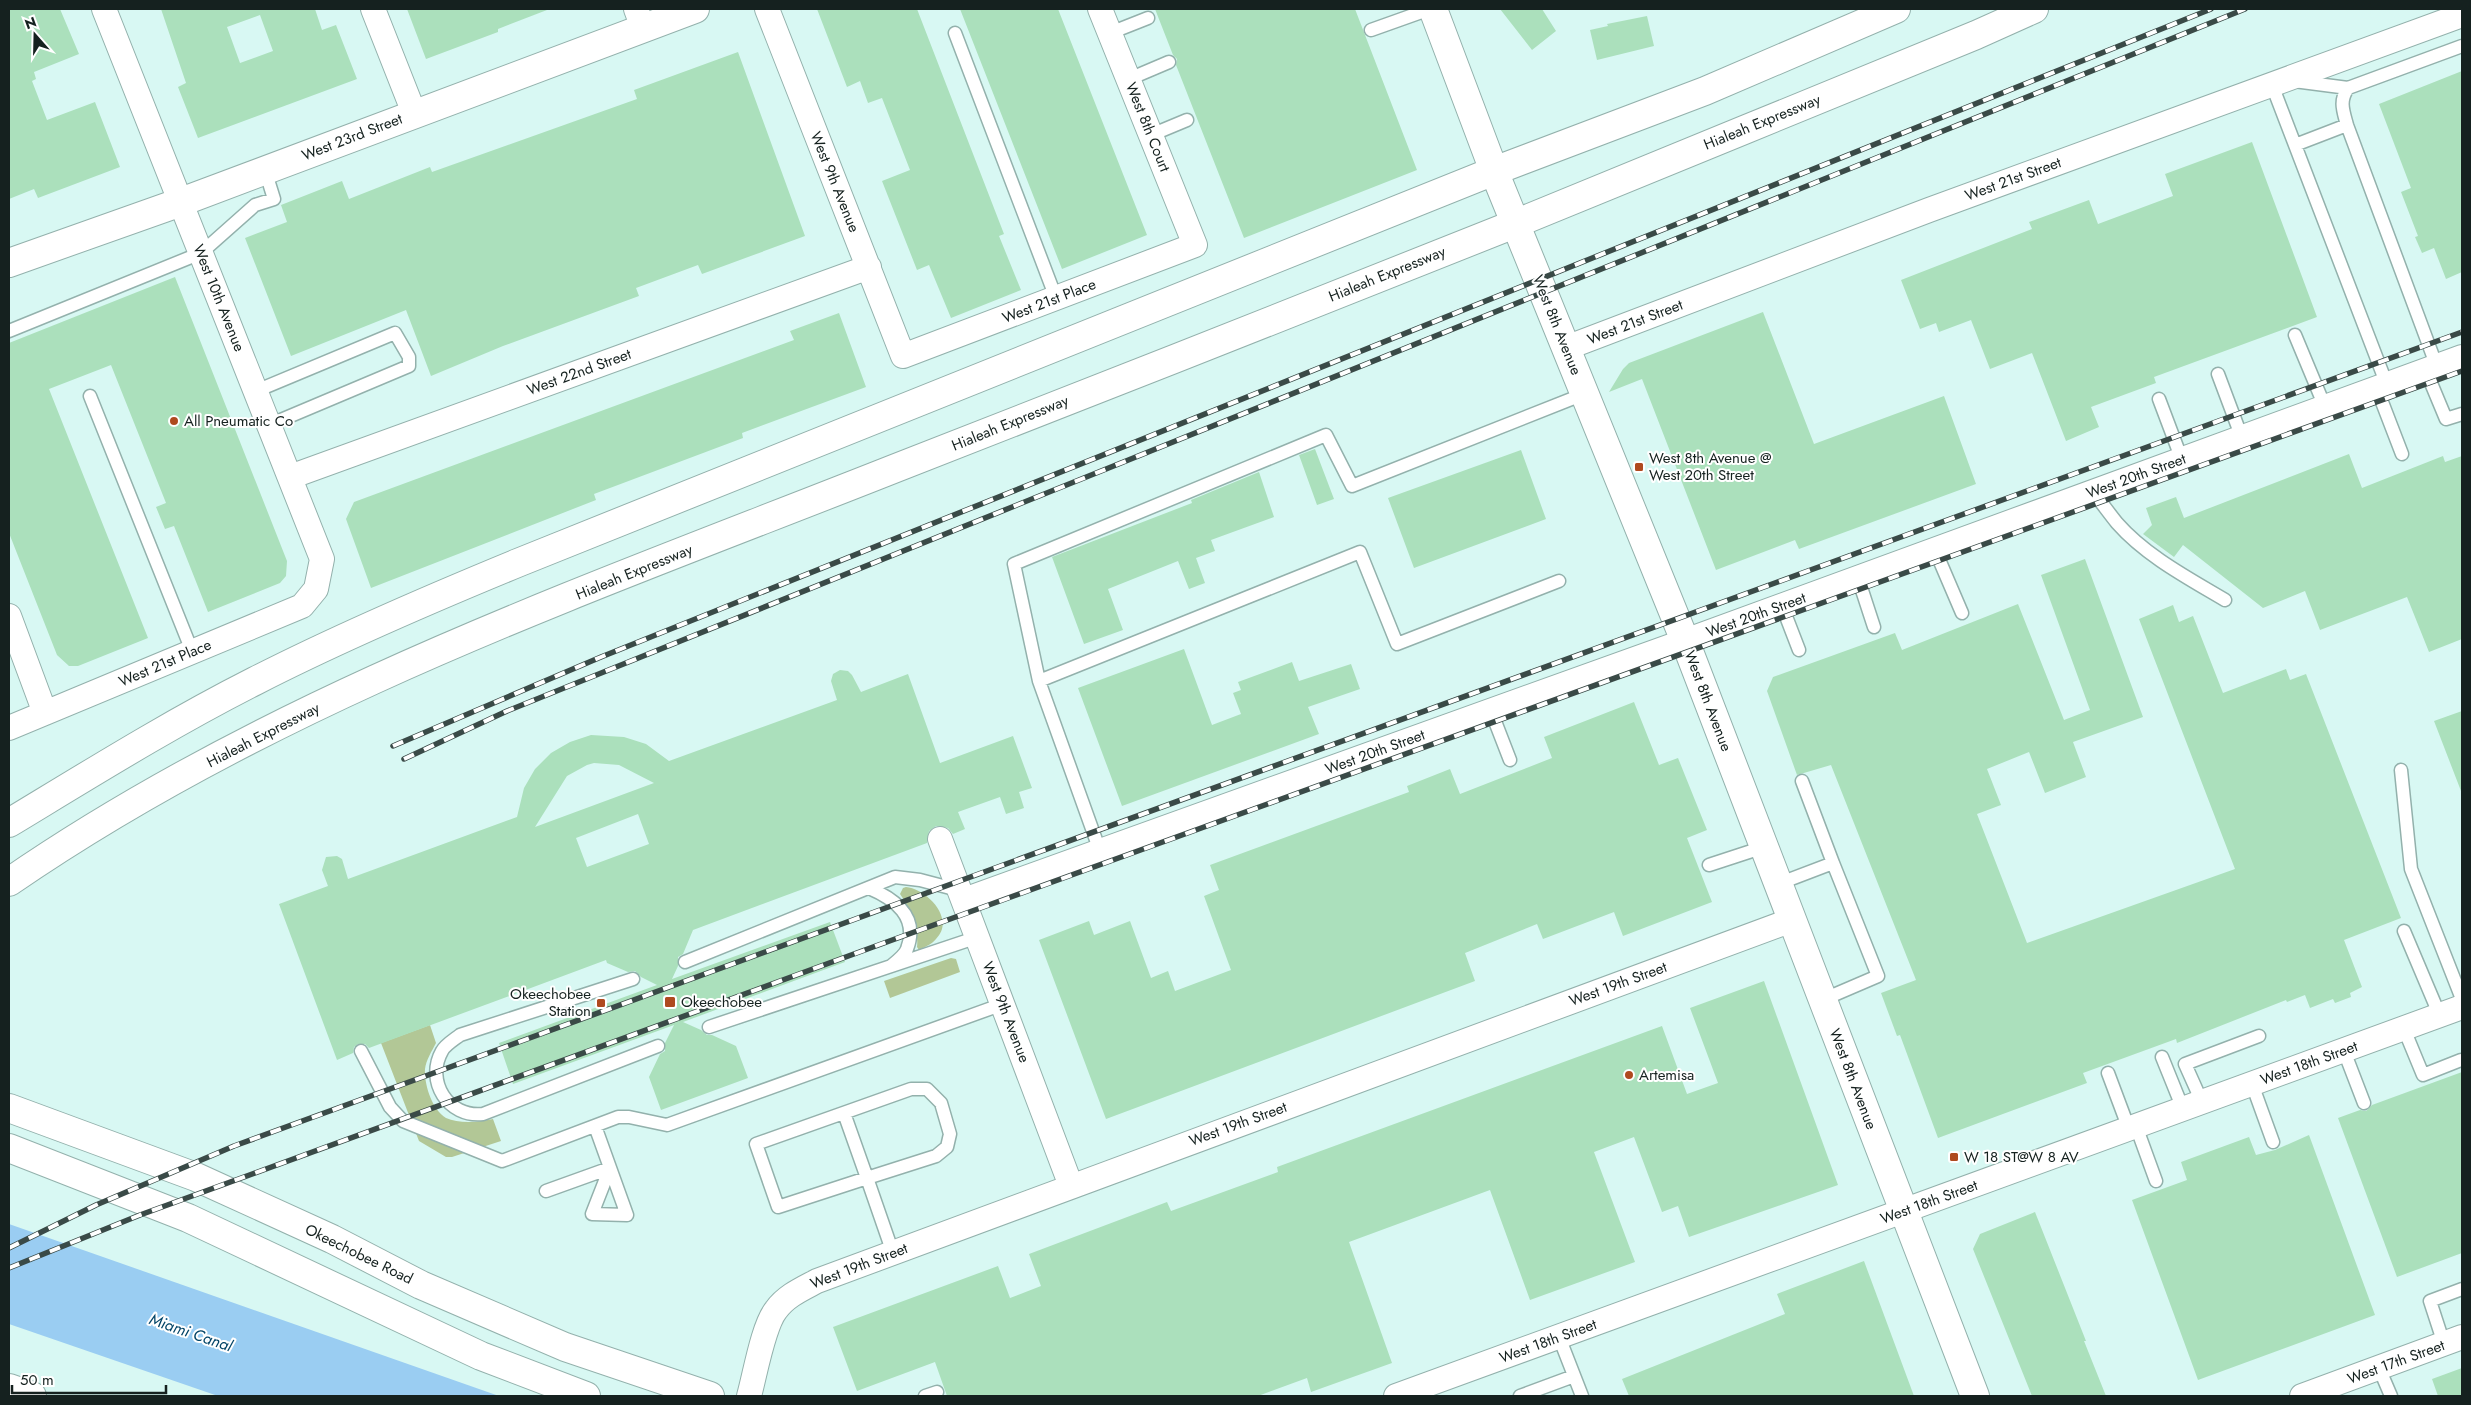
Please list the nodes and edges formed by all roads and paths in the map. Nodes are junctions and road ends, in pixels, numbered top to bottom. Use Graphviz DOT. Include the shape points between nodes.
graph roads {
  1 [pos="104,9"];
  2 [pos="373,9"];
  3 [pos="696,9"];
  4 [pos="767,9"];
  5 [pos="1100,9"];
  6 [pos="1432,9"];
  7 [pos="1896,9"];
  8 [pos="2034,9"];
  9 [pos="2462,15"];
  10 [pos="639,18"];
  11 [pos="1148,18"];
  12 [pos="1371,30"];
  13 [pos="955,33"];
  14 [pos="1110,33"];
  15 [pos="2462,46"];
  16 [pos="1169,62"];
  17 [pos="1129,80"];
  18 [pos="2278,82"];
  19 [pos="2348,88"];
  20 [pos="414,113"];
  21 [pos="1187,120"];
  22 [pos="2346,125"];
  23 [pos="1151,135"];
  24 [pos="2295,144"];
  25 [pos="265,170"];
  26 [pos="1494,171"];
  27 [pos="181,202"];
  28 [pos="1516,223"];
  29 [pos="1195,245"];
  30 [pos="201,253"];
  31 [pos="9,263"];
  32 [pos="868,267"];
  33 [pos="1056,298"];
  34 [pos="9,331"];
  35 [pos="2295,335"];
  36 [pos="1566,348"];
  37 [pos="903,356"];
  38 [pos="2462,358"];
  39 [pos="2431,369"];
  40 [pos="2218,374"];
  41 [pos="2382,387"];
  42 [pos="256,391"];
  43 [pos="1584,394"];
  44 [pos="90,396"];
  45 [pos="2160,399"];
  46 [pos="2325,408"];
  47 [pos="2462,414"];
  48 [pos="269,424"];
  49 [pos="2242,438"];
  50 [pos="2402,454"];
  51 [pos="2182,460"];
  52 [pos="290,477"];
  53 [pos="2093,492"];
  54 [pos="1935,550"];
  55 [pos="1858,578"];
  56 [pos="1559,582"];
  57 [pos="316,589"];
  58 [pos="2225,600"];
  59 [pos="1782,606"];
  60 [pos="1962,613"];
  61 [pos="9,616"];
  62 [pos="1874,626"];
  63 [pos="1685,641"];
  64 [pos="1799,650"];
  65 [pos="192,652"];
  66 [pos="1039,681"];
  67 [pos="1491,711"];
  68 [pos="46,713"];
  69 [pos="9,728"];
  70 [pos="1510,760"];
  71 [pos="2401,770"];
  72 [pos="1802,781"];
  73 [pos="9,823"];
  74 [pos="940,839"];
  75 [pos="1764,846"];
  76 [pos="1100,851"];
  77 [pos="1833,863"];
  78 [pos="1709,865"];
  79 [pos="9,882"];
  80 [pos="1778,884"];
  81 [pos="869,888"];
  82 [pos="961,895"];
  83 [pos="1792,920"];
  84 [pos="2404,931"];
  85 [pos="978,937"];
  86 [pos="685,962"];
  87 [pos="889,969"];
  88 [pos="633,979"];
  89 [pos="2462,999"];
  90 [pos="1822,1000"];
  91 [pos="1003,1004"];
  92 [pos="2462,1007"];
  93 [pos="2440,1016"];
  94 [pos="709,1027"];
  95 [pos="2404,1029"];
  96 [pos="2259,1036"];
  97 [pos="658,1046"];
  98 [pos="361,1051"];
  99 [pos="2344,1051"];
  100 [pos="2162,1057"];
  101 [pos="2461,1060"];
  102 [pos="2108,1073"];
  103 [pos="2252,1084"];
  104 [pos="2364,1103"];
  105 [pos="2192,1106"];
  106 [pos="9,1108"];
  107 [pos="844,1113"];
  108 [pos="595,1126"];
  109 [pos="2132,1128"];
  110 [pos="2273,1142"];
  111 [pos="9,1148"];
  112 [pos="867,1178"];
  113 [pos="2156,1181"];
  114 [pos="1071,1186"];
  115 [pos="546,1191"];
  116 [pos="1904,1211"];
  117 [pos="893,1253"];
  118 [pos="2462,1289"];
  119 [pos="1559,1337"];
  120 [pos="2453,1340"];
  121 [pos="2380,1368"];
  122 [pos="1574,1376"];
  123 [pos="9,1388"];
  124 [pos="1410,1394"];
  125 [pos="32,1396"];
  126 [pos="586,1396"];
  127 [pos="710,1396"];
  128 [pos="749,1396"];
  129 [pos="1520,1396"];
  130 [pos="1582,1396"];
  131 [pos="1975,1396"];
  132 [pos="2302,1396"];
  133 [pos="2391,1396"];
  1 -- 27 [label="street, West 10th Avenue"];
  2 -- 20 [label="street"];
  3 -- 10 [label="main road, West 23rd Street"];
  4 -- 32 [label="street, West 9th Avenue"];
  5 -- 14 [label="street, West 8th Court"];
  6 -- 12 [label="lane"];
  6 -- 26 [label="main road, West 8th Avenue"];
  7 -- 26 [label="main road" via="1705,91"];
  8 -- 28 [label="main road, Hialeah Expressway"];
  9 -- 18 [label="street, West 21st Street"];
  10 -- 20 [label="main road, West 23rd Street"];
  11 -- 14 [label="lane"];
  13 -- 33 [label="lane"];
  14 -- 17 [label="street, West 8th Court"];
  15 -- 19 [label="lane"];
  16 -- 17 [label="lane"];
  17 -- 23 [label="street, West 8th Court"];
  18 -- 19 [label="lane"];
  18 -- 24 [label="lane"];
  18 -- 36 [label="street, West 21st Street"];
  19 -- 22 [label="lane" via="2342,96"];
  20 -- 25 [label="main road, West 23rd Street"];
  21 -- 23 [label="lane"];
  22 -- 24 [label="lane"];
  22 -- 39 [label="lane"];
  23 -- 29 [label="street, West 8th Court"];
  24 -- 41 [label="lane"];
  25 -- 27 [label="main road, West 23rd Street"];
  25 -- 30 [label="lane" via="274,199 255,205"];
  26 -- 28 [label="main road, West 8th Avenue"];
  26 -- 73 [label="main road" via="373,623 141,743"];
  27 -- 30 [label="street, West 10th Avenue"];
  27 -- 31 [label="main road, West 23rd Street"];
  28 -- 36 [label="main road, West 8th Avenue"];
  28 -- 79 [label="main road, Hialeah Expressway" via="398,668 270,730 149,795"];
  29 -- 33 [label="street, West 21st Place"];
  30 -- 34 [label="lane"];
  30 -- 42 [label="street, West 10th Avenue"];
  32 -- 37 [label="street, West 9th Avenue"];
  32 -- 52 [label="street, West 22nd Street"];
  33 -- 37 [label="street, West 21st Place"];
  35 -- 46 [label="lane"];
  36 -- 43 [label="main road, West 8th Avenue"];
  38 -- 39 [label="street, West 20th Street"];
  39 -- 41 [label="street, West 20th Street"];
  39 -- 47 [label="lane" via="2446,420"];
  40 -- 49 [label="lane"];
  41 -- 46 [label="street, West 20th Street"];
  41 -- 50 [label="lane"];
  42 -- 48 [label="street, West 10th Avenue"];
  42 -- 48 [label="lane" via="395,333 409,357 409,366"];
  43 -- 63 [label="main road, West 8th Avenue"];
  43 -- 66 [label="lane" via="1352,486 1326,435 1014,564"];
  44 -- 65 [label="lane"];
  45 -- 51 [label="lane"];
  46 -- 49 [label="street, West 20th Street"];
  48 -- 52 [label="street, West 10th Avenue"];
  49 -- 51 [label="street, West 20th Street"];
  51 -- 53 [label="street, West 20th Street"];
  52 -- 57 [label="street, West 10th Avenue" via="322,559"];
  53 -- 54 [label="street, West 20th Street"];
  53 -- 58 [label="lane" via="2118,524 2141,545"];
  54 -- 55 [label="street, West 20th Street"];
  54 -- 60 [label="lane"];
  55 -- 59 [label="street, West 20th Street"];
  55 -- 62 [label="lane"];
  56 -- 66 [label="lane" via="1397,644 1360,552"];
  57 -- 65 [label="street, West 21st Place" via="302,606"];
  59 -- 63 [label="street, West 20th Street"];
  59 -- 64 [label="lane"];
  61 -- 68 [label="street"];
  63 -- 67 [label="street, West 20th Street"];
  63 -- 75 [label="main road, West 8th Avenue"];
  65 -- 68 [label="street, West 21st Place"];
  66 -- 76 [label="lane"];
  67 -- 70 [label="lane"];
  67 -- 76 [label="street, West 20th Street"];
  68 -- 69 [label="street, West 21st Place"];
  71 -- 89 [label="lane" via="2411,869"];
  72 -- 77 [label="lane"];
  74 -- 82 [label="street, West 9th Avenue"];
  75 -- 78 [label="lane"];
  75 -- 80 [label="main road, West 8th Avenue"];
  76 -- 82 [label="street, West 20th Street"];
  77 -- 80 [label="lane"];
  77 -- 90 [label="lane" via="1878,976"];
  80 -- 83 [label="main road, West 8th Avenue"];
  81 -- 82 [label="lane" via="895,877 920,880"];
  81 -- 86 [label="lane"];
  81 -- 87 [label="lane" via="889,896 903,908 910,927 907,950"];
  82 -- 85 [label="street, West 9th Avenue"];
  83 -- 90 [label="main road, West 8th Avenue"];
  83 -- 114 [label="street, West 19th Street"];
  84 -- 93 [label="lane"];
  85 -- 87 [label="lane"];
  85 -- 91 [label="street, West 9th Avenue"];
  87 -- 94 [label="lane"];
  88 -- 97 [label="lane" via="460,1035 442,1050 435,1077 441,1096 461,1112 483,1114"];
  90 -- 116 [label="main road, West 8th Avenue"];
  91 -- 108 [label="lane" via="667,1125 618,1117"];
  91 -- 114 [label="street, West 9th Avenue"];
  92 -- 93 [label="street, West 18th Street"];
  93 -- 95 [label="street, West 18th Street"];
  95 -- 99 [label="street, West 18th Street"];
  95 -- 101 [label="lane" via="2423,1075"];
  96 -- 105 [label="lane" via="2185,1064"];
  98 -- 108 [label="lane" via="390,1107 403,1120 502,1161"];
  99 -- 103 [label="street, West 18th Street"];
  99 -- 104 [label="lane"];
  100 -- 105 [label="lane"];
  102 -- 109 [label="lane"];
  103 -- 105 [label="street, West 18th Street"];
  103 -- 110 [label="lane"];
  105 -- 109 [label="street, West 18th Street"];
  106 -- 127 [label="main road, Okeechobee Road" via="196,1177 332,1239 421,1285 565,1347"];
  107 -- 112 [label="lane"];
  107 -- 112 [label="lane" via="912,1089 927,1089 941,1103 950,1134 947,1147 936,1156"];
  107 -- 112 [label="lane" via="756,1144 778,1208"];
  108 -- 115 [label="lane" via="610,1168"];
  109 -- 113 [label="lane"];
  109 -- 116 [label="street, West 18th Street"];
  111 -- 126 [label="main road" via="188,1218 481,1356"];
  112 -- 117 [label="lane"];
  114 -- 117 [label="street, West 19th Street"];
  116 -- 119 [label="street, West 18th Street"];
  116 -- 131 [label="main road, West 8th Avenue"];
  117 -- 128 [label="street, West 19th Street" via="803,1288 775,1311"];
  118 -- 120 [label="lane" via="2430,1301"];
  119 -- 122 [label="lane"];
  119 -- 124 [label="street, West 18th Street"];
  120 -- 121 [label="street, West 17th Street"];
  121 -- 132 [label="street, West 17th Street"];
  121 -- 133 [label="lane"];
  122 -- 129 [label="lane"];
  122 -- 130 [label="lane"];
  123 -- 125 [label="main road"];
}
